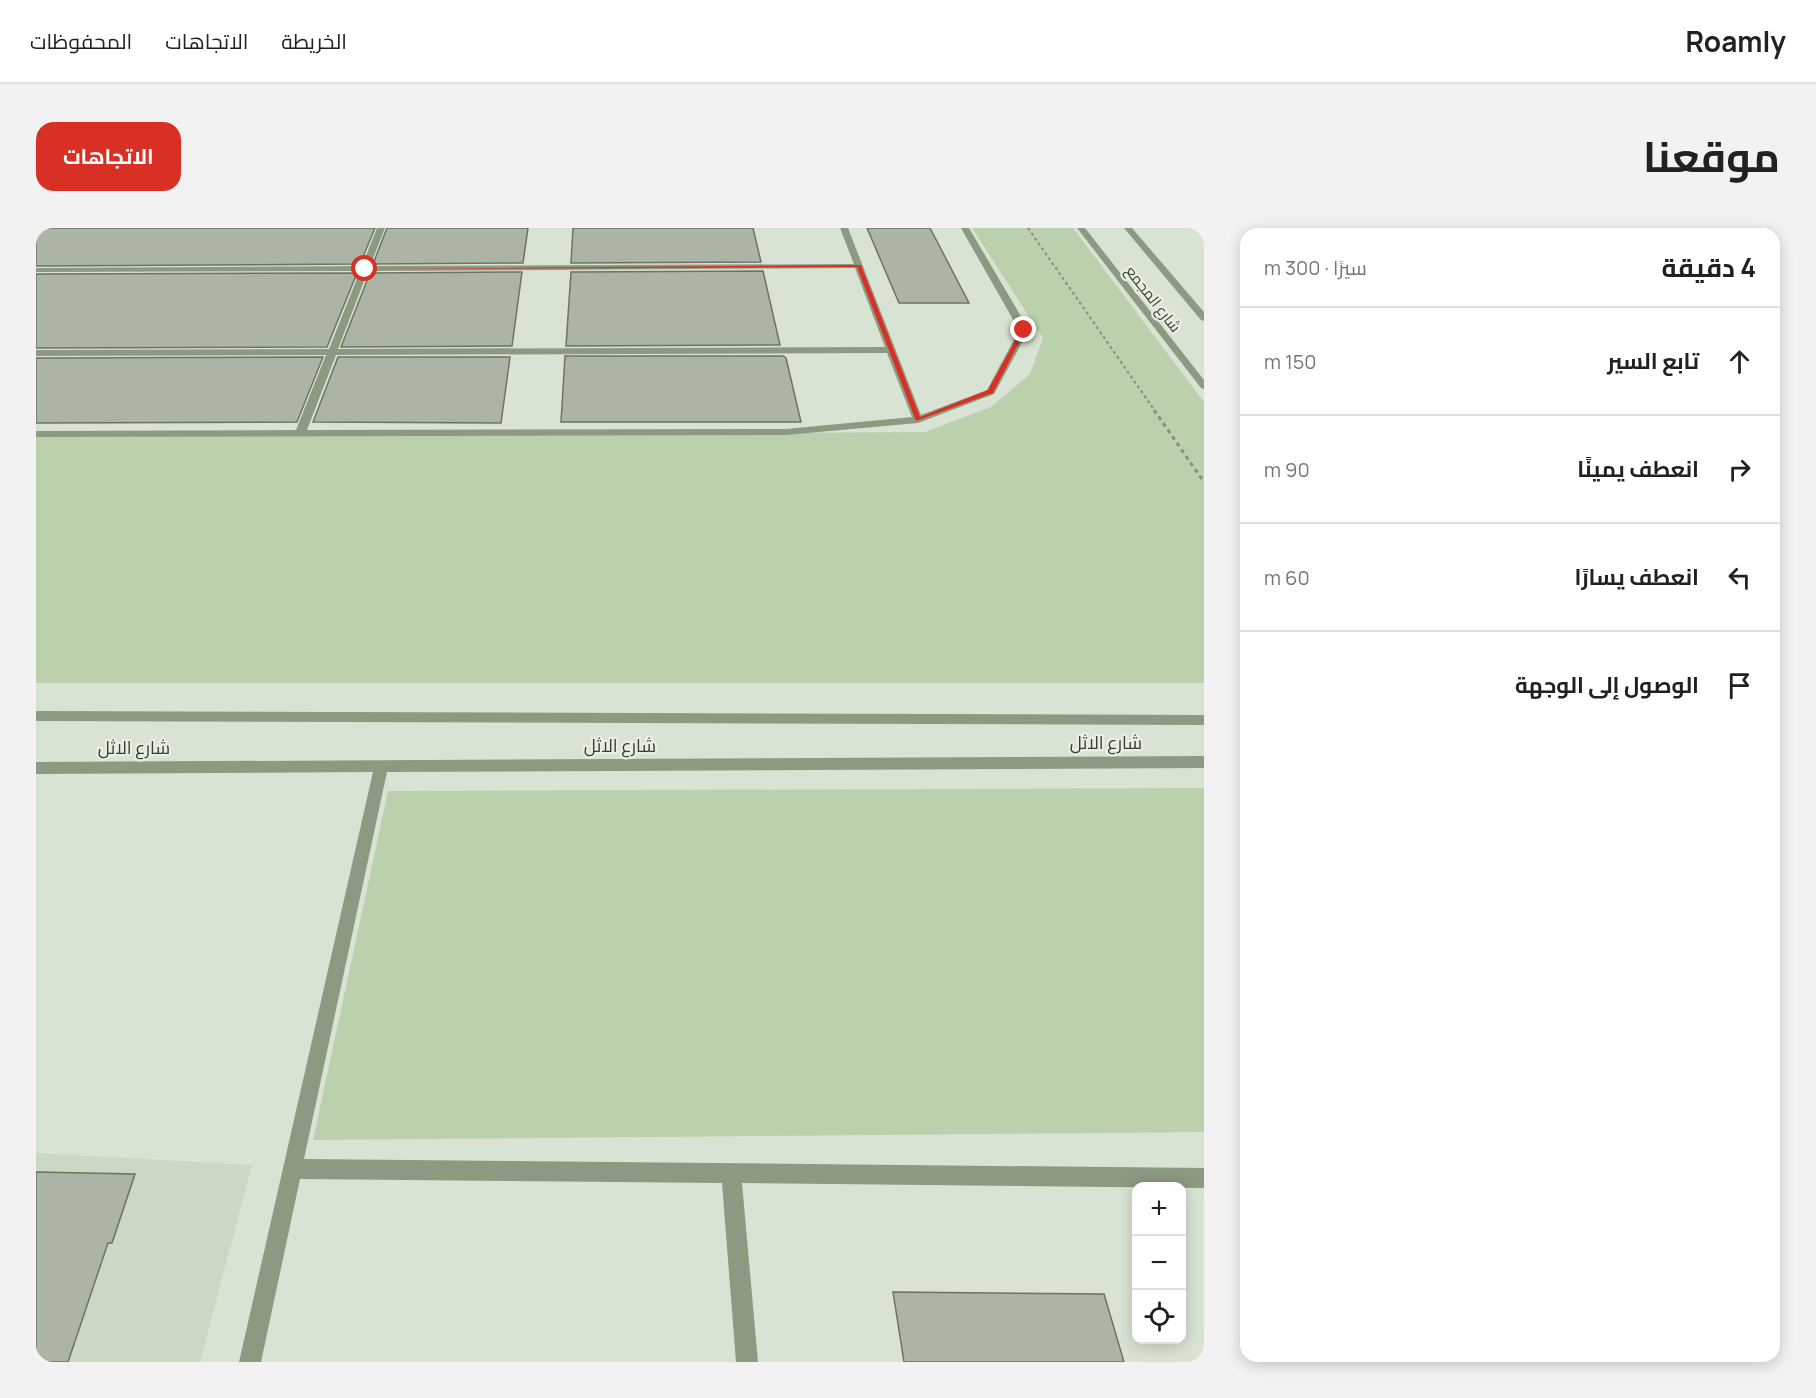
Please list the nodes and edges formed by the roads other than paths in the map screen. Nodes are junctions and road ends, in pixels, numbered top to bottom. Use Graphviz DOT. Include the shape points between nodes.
graph roads {
  1 [pos="381,228"];
  2 [pos="844,228"];
  3 [pos="965,228"];
  4 [pos="1081,228"];
  5 [pos="1128,228"];
  6 [pos="859,266"];
  7 [pos="365,269"];
  8 [pos="36,270"];
  9 [pos="1202,314"];
  10 [pos="891,350"];
  11 [pos="331,353"];
  12 [pos="36,354"];
  13 [pos="1204,386"];
  14 [pos="918,420"];
  15 [pos="36,434"];
  16 [pos="300,434"];
  17 [pos="36,716"];
  18 [pos="1204,720"];
  19 [pos="1204,762"];
  20 [pos="381,767"];
  21 [pos="36,768"];
  22 [pos="293,1169"];
  23 [pos="731,1175"];
  24 [pos="1204,1178"];
  25 [pos="250,1362"];
  26 [pos="747,1362"];
  1 -- 7 [label="street"];
  2 -- 6 [label="street"];
  3 -- 14 [label="street" via="1024,330 991,392"];
  4 -- 13 [label="street, شارع المجمع"];
  5 -- 9 [label="street, شارع المجمع"];
  6 -- 7 [label="street"];
  6 -- 10 [label="street"];
  7 -- 8 [label="street"];
  7 -- 11 [label="street"];
  10 -- 11 [label="street"];
  10 -- 14 [label="street"];
  11 -- 12 [label="street"];
  11 -- 16 [label="street"];
  14 -- 16 [label="street" via="786,432"];
  15 -- 16 [label="street"];
  17 -- 18 [label="street, شارع الاثل"];
  19 -- 20 [label="street, شارع الاثل"];
  20 -- 21 [label="street, شارع الاثل"];
  20 -- 22 [label="street"];
  22 -- 23 [label="street"];
  22 -- 25 [label="street"];
  23 -- 24 [label="street"];
  23 -- 26 [label="street"];
}
